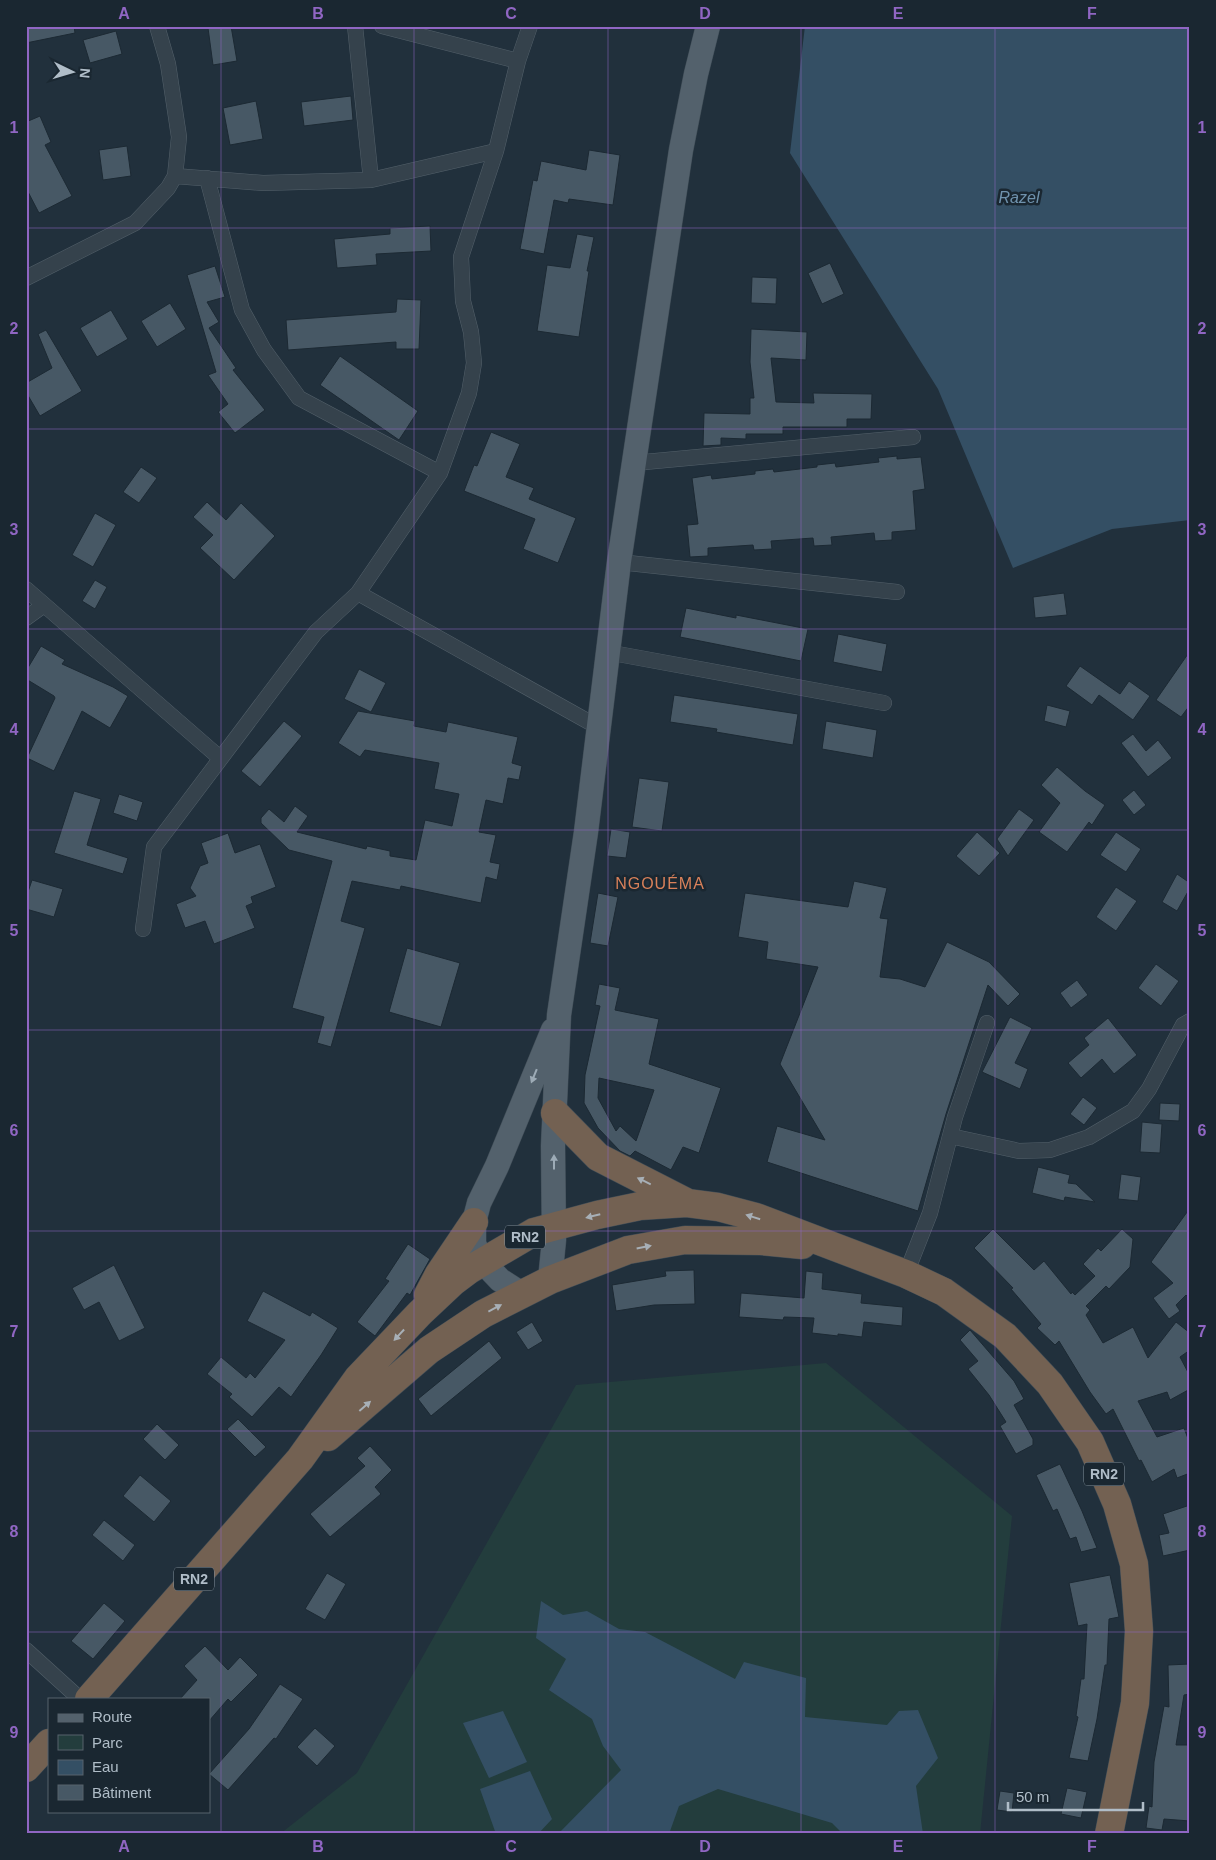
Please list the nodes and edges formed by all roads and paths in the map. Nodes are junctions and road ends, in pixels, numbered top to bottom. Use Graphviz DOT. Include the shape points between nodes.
graph roads {
  1 [pos="157,26"];
  2 [pos="355,26"];
  3 [pos="382,26"];
  4 [pos="530,26"];
  5 [pos="704,28"];
  6 [pos="518,61"];
  7 [pos="496,151"];
  8 [pos="175,176"];
  9 [pos="207,178"];
  10 [pos="371,180"];
  11 [pos="26,278"];
  12 [pos="914,437"];
  13 [pos="634,463"];
  14 [pos="440,473"];
  15 [pos="619,562"];
  16 [pos="26,590"];
  17 [pos="898,592"];
  18 [pos="358,593"];
  19 [pos="44,605"];
  20 [pos="26,618"];
  21 [pos="607,652"];
  22 [pos="884,703"];
  23 [pos="598,727"];
  24 [pos="220,758"];
  25 [pos="143,929"];
  26 [pos="559,1014"];
  27 [pos="1190,1021"];
  28 [pos="987,1023"];
  29 [pos="555,1113"];
  30 [pos="950,1136"];
  31 [pos="687,1203"];
  32 [pos="474,1222"];
  33 [pos="554,1226"];
  34 [pos="831,1247"];
  35 [pos="483,1262"];
  36 [pos="906,1274"];
  37 [pos="550,1280"];
  38 [pos="522,1294"];
  39 [pos="420,1313"];
  40 [pos="300,1459"];
  41 [pos="26,1650"];
  42 [pos="79,1698"];
  43 [pos="90,1698"];
  44 [pos="48,1744"];
  45 [pos="26,1768"];
  46 [pos="1109,1834"];
  1 -- 8 [label="street" via="168,64 178,137"];
  2 -- 10 [label="street"];
  3 -- 6 [label="street"];
  4 -- 6 [label="street"];
  5 -- 13 [label="main road" via="681,150"];
  6 -- 7 [label="street"];
  7 -- 10 [label="street"];
  7 -- 14 [label="street" via="461,257 463,301 474,363 469,393"];
  8 -- 9 [label="street"];
  8 -- 11 [label="street" via="135,223"];
  9 -- 10 [label="street" via="263,183"];
  9 -- 14 [label="street" via="242,310 264,350 299,398"];
  12 -- 13 [label="street"];
  13 -- 15 [label="main road"];
  14 -- 18 [label="street"];
  15 -- 17 [label="street"];
  15 -- 21 [label="main road"];
  16 -- 19 [label="street"];
  18 -- 23 [label="street"];
  18 -- 24 [label="street" via="316,632"];
  19 -- 20 [label="street"];
  19 -- 24 [label="street"];
  21 -- 22 [label="street"];
  21 -- 23 [label="main road"];
  23 -- 26 [label="main road"];
  24 -- 25 [label="street" via="154,847"];
  26 -- 29 [label="main road"];
  26 -- 32 [label="main road, one-way" via="479,1203"];
  27 -- 30 [label="street" via="1183,1025 1149,1089 1133,1111 1089,1137 1050,1150 1019,1151"];
  28 -- 30 [label="street"];
  31 -- 29 [label="highway, one-way" via="598,1157"];
  33 -- 29 [label="main road, one-way"];
  30 -- 36 [label="street" via="930,1213"];
  31 -- 33 [label="highway, RN2, one-way" via="640,1206"];
  34 -- 31 [label="highway, RN2, one-way" via="756,1217"];
  32 -- 35 [label="main road" via="474,1244"];
  32 -- 39 [label="highway" via="439,1274"];
  33 -- 35 [label="highway, RN2" via="534,1232"];
  33 -- 37 [label="main road"];
  34 -- 36 [label="highway, RN2"];
  37 -- 34 [label="highway, RN2, one-way" via="628,1250 685,1240 761,1241"];
  35 -- 38 [label="main road" via="500,1280"];
  35 -- 39 [label="highway, RN2" via="453,1282"];
  36 -- 46 [label="highway, RN2" via="944,1292 1005,1336 1050,1384 1090,1442 1117,1504 1134,1564 1139,1631 1135,1703"];
  37 -- 38 [label="highway, RN2"];
  40 -- 38 [label="highway, RN2, one-way" via="429,1350 483,1314"];
  39 -- 40 [label="highway, RN2, one-way" via="358,1378"];
  40 -- 43 [label="highway, RN2"];
  41 -- 42 [label="street"];
  44 -- 45 [label="highway"];
}
